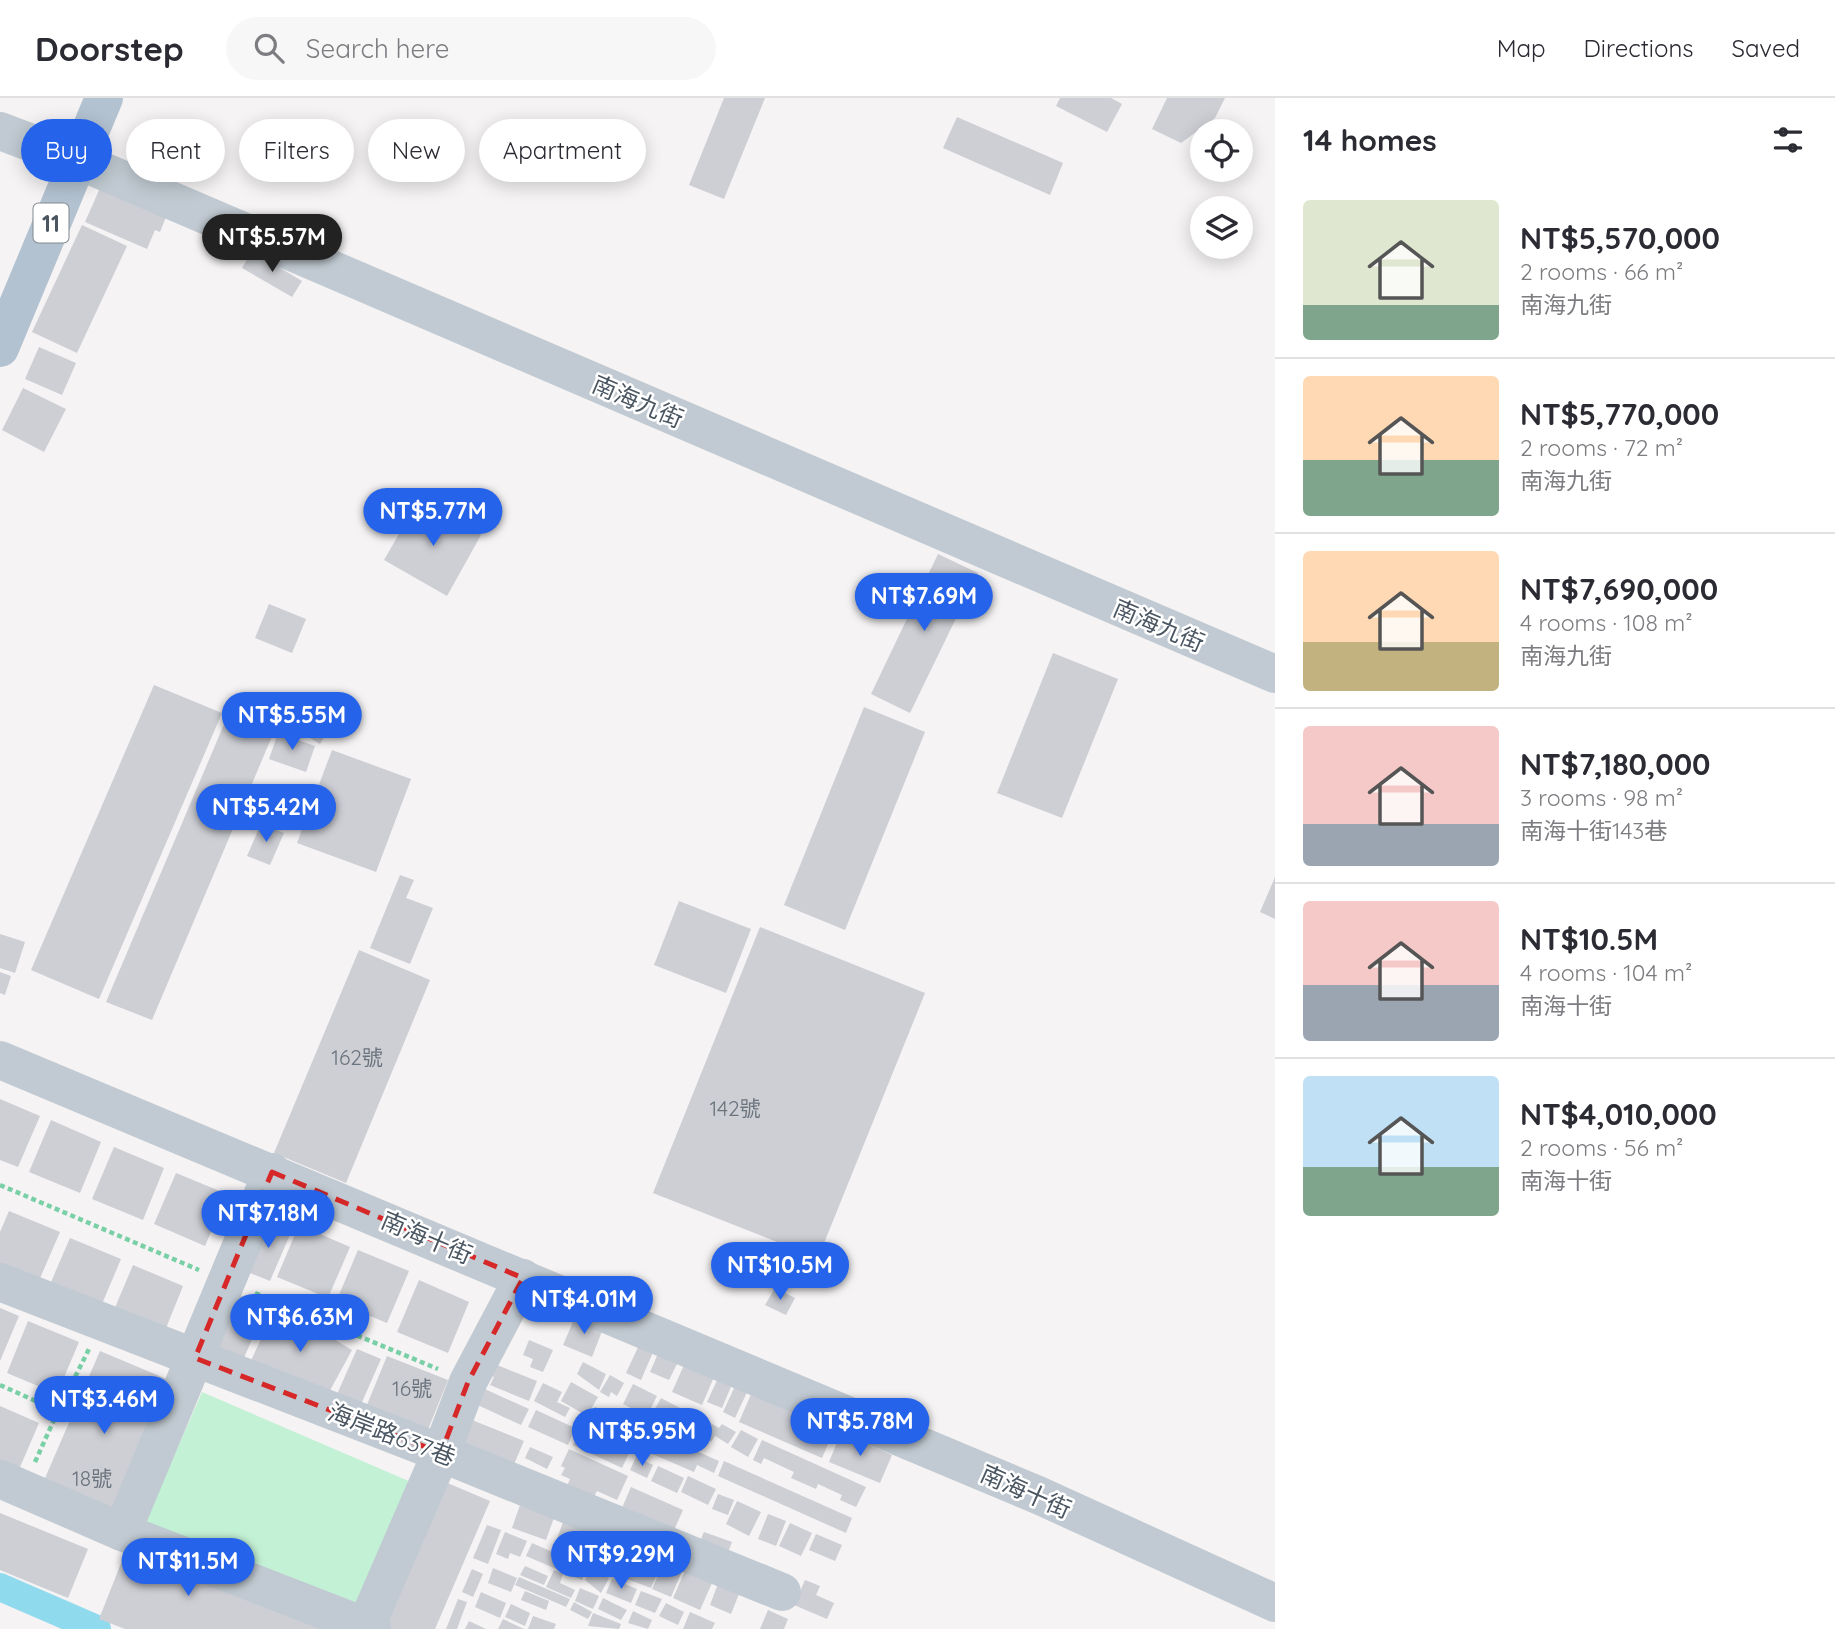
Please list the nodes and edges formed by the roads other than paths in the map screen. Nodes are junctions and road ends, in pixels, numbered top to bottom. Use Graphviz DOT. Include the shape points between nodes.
graph roads {
  1 [pos="104,98"];
  2 [pos="95,119"];
  3 [pos="0,131"];
  4 [pos="21,139"];
  5 [pos="112,175"];
  6 [pos="68,182"];
  7 [pos="0,348"];
  8 [pos="1275,674"];
  9 [pos="0,1060"];
  10 [pos="272,1172"];
  11 [pos="523,1278"];
  12 [pos="0,1282"];
  13 [pos="195,1358"];
  14 [pos="441,1453"];
  15 [pos="11,1484"];
  16 [pos="122,1532"];
  17 [pos="782,1592"];
  18 [pos="1275,1603"];
  19 [pos="1275,1611"];
  20 [pos="369,1628"];
  21 [pos="1267,1629"];
  1 -- 2 [label="main road, 11"];
  3 -- 4 [label="street, 南海九街"];
  5 -- 8 [label="street, 南海九街"];
  6 -- 7 [label="main road, 11"];
  9 -- 10 [label="street, 南海十街"];
  10 -- 11 [label="street, 南海十街"];
  10 -- 13 [label="street"];
  11 -- 14 [label="street" via="468,1382"];
  11 -- 18 [label="street, 南海十街" via="1038,1495"];
  12 -- 13 [label="street, 海岸路637巷"];
  13 -- 14 [label="street, 海岸路637巷"];
  13 -- 16 [label="street"];
  14 -- 17 [label="street, 海岸路637巷"];
  14 -- 20 [label="street"];
  15 -- 16 [label="street"];
  16 -- 20 [label="street"];
  19 -- 21 [label="street"];
}
